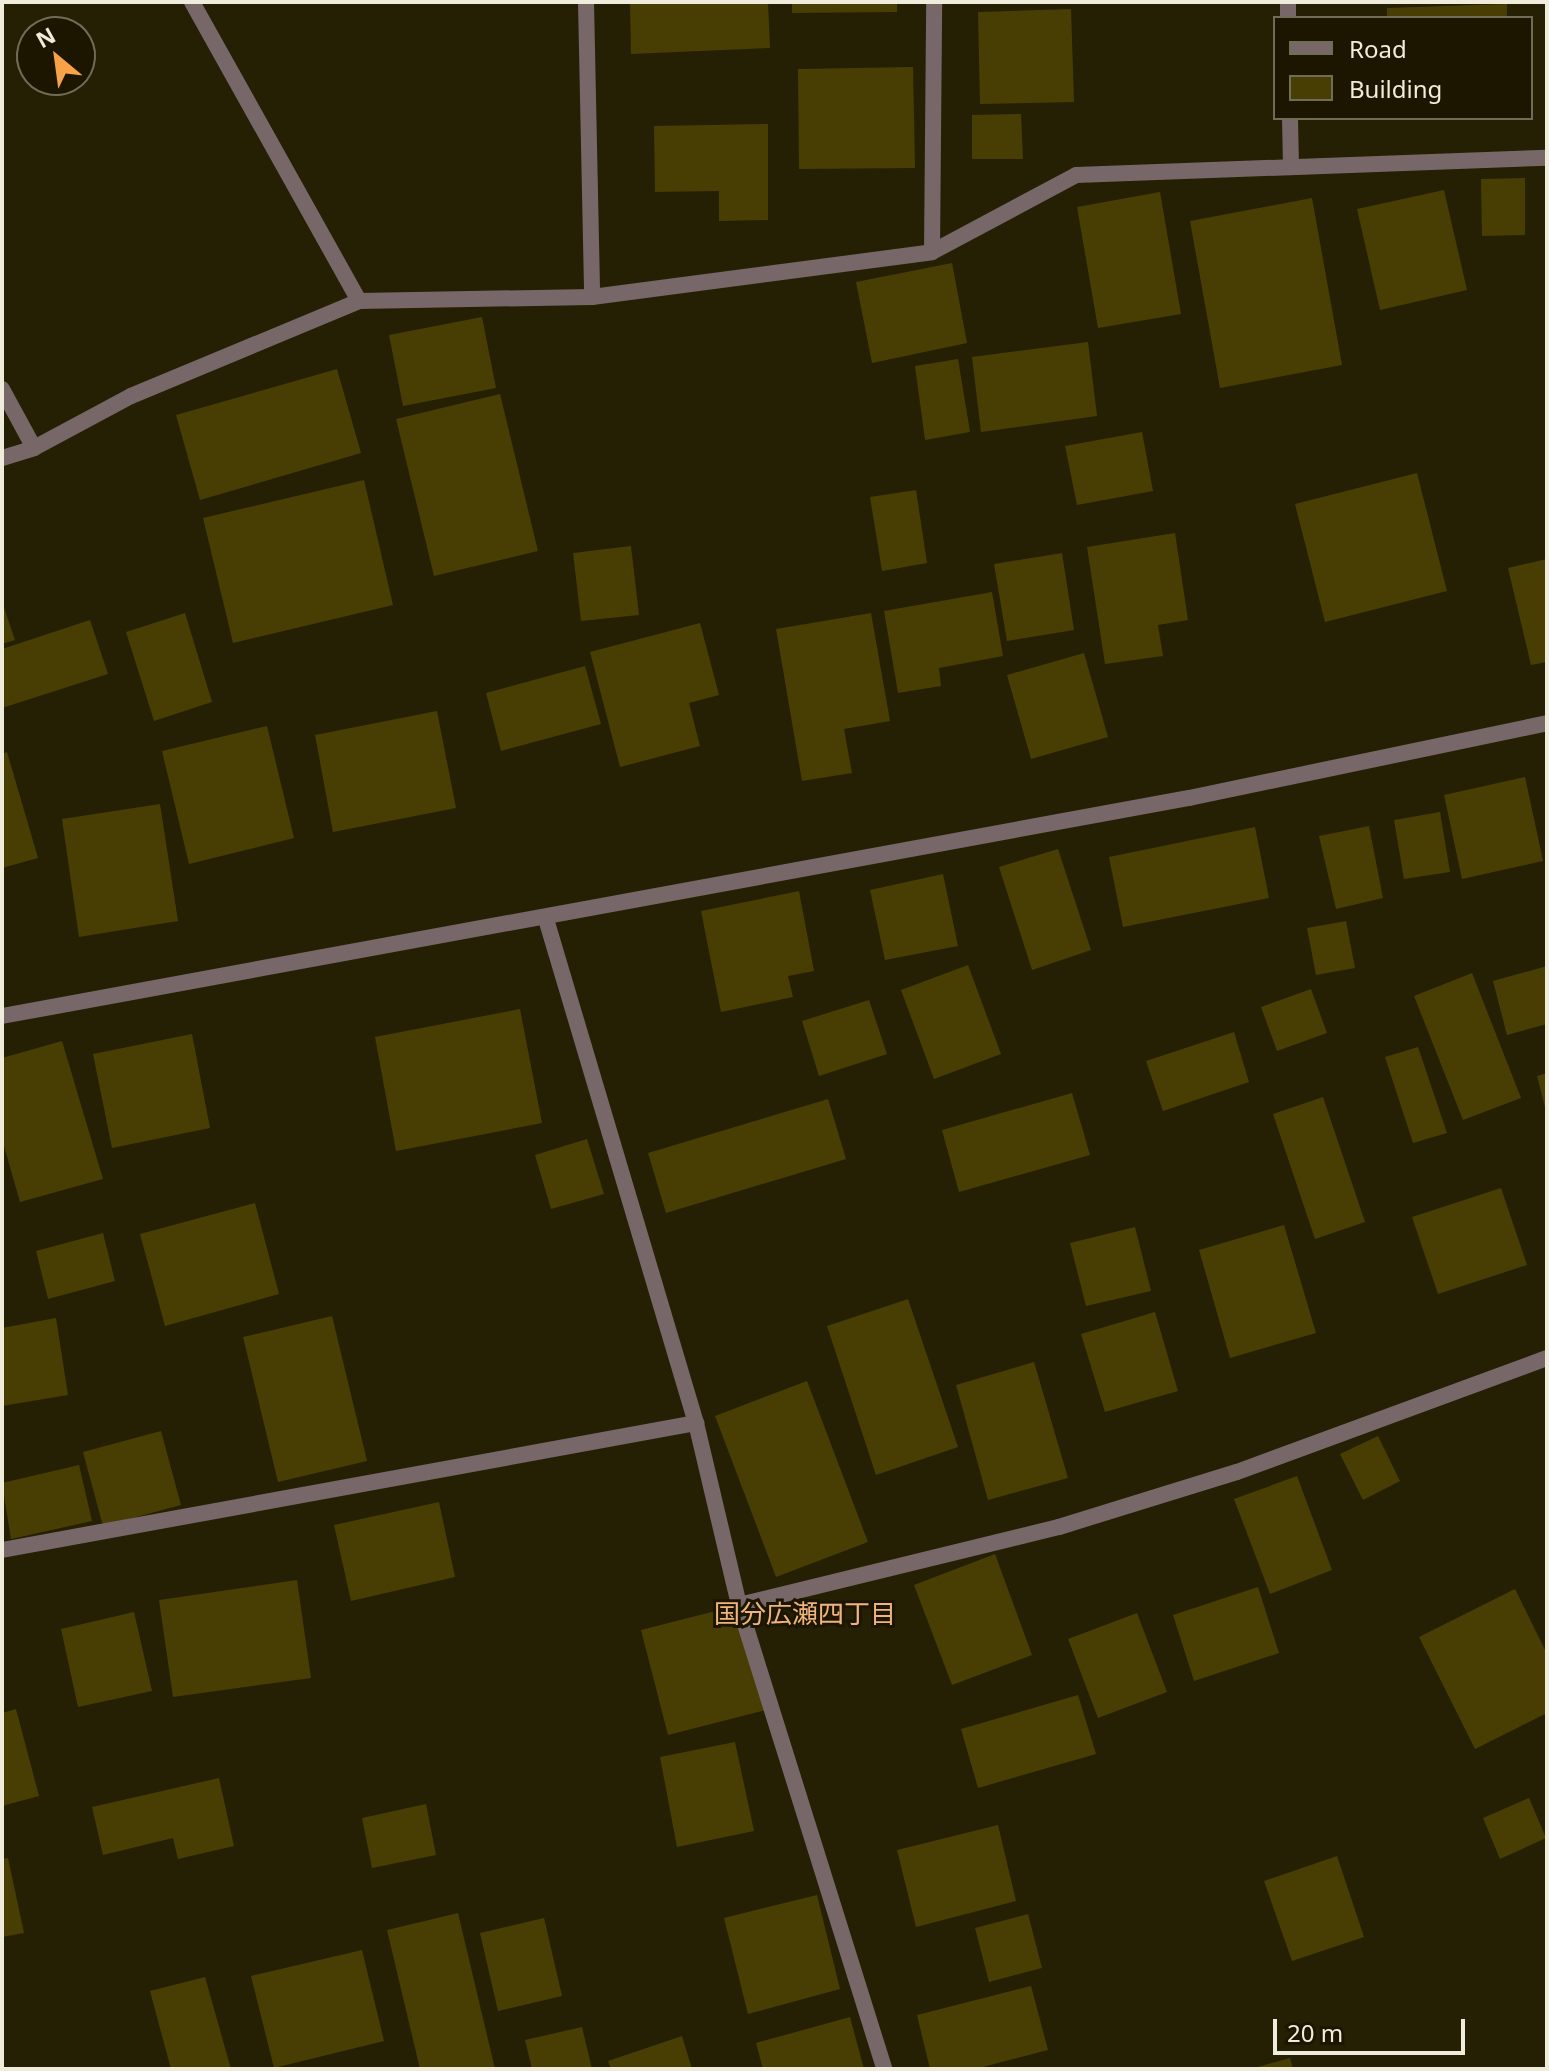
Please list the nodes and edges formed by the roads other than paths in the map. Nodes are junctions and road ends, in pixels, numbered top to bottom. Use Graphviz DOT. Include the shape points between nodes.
graph roads {
  1 [pos="192,2"];
  2 [pos="586,2"];
  3 [pos="934,2"];
  4 [pos="1290,120"];
  5 [pos="1547,158"];
  6 [pos="1291,164"];
  7 [pos="932,252"];
  8 [pos="592,297"];
  9 [pos="359,301"];
  10 [pos="2,389"];
  11 [pos="34,448"];
  12 [pos="2,458"];
  13 [pos="1547,723"];
  14 [pos="546,919"];
  15 [pos="2,1016"];
  16 [pos="1547,1358"];
  17 [pos="696,1423"];
  18 [pos="2,1550"];
  19 [pos="739,1605"];
  20 [pos="884,2069"];
  1 -- 9 [label="street"];
  2 -- 8 [label="street"];
  3 -- 7 [label="street"];
  4 -- 6 [label="street"];
  5 -- 6 [label="street"];
  6 -- 7 [label="street" via="1076,175"];
  7 -- 8 [label="street"];
  8 -- 9 [label="street"];
  9 -- 11 [label="street" via="131,396"];
  10 -- 11 [label="street"];
  11 -- 12 [label="street"];
  13 -- 14 [label="street" via="1189,798"];
  14 -- 15 [label="street"];
  14 -- 17 [label="street"];
  16 -- 19 [label="street" via="1237,1472 1059,1527"];
  17 -- 18 [label="street"];
  17 -- 19 [label="street"];
  19 -- 20 [label="street"];
}
